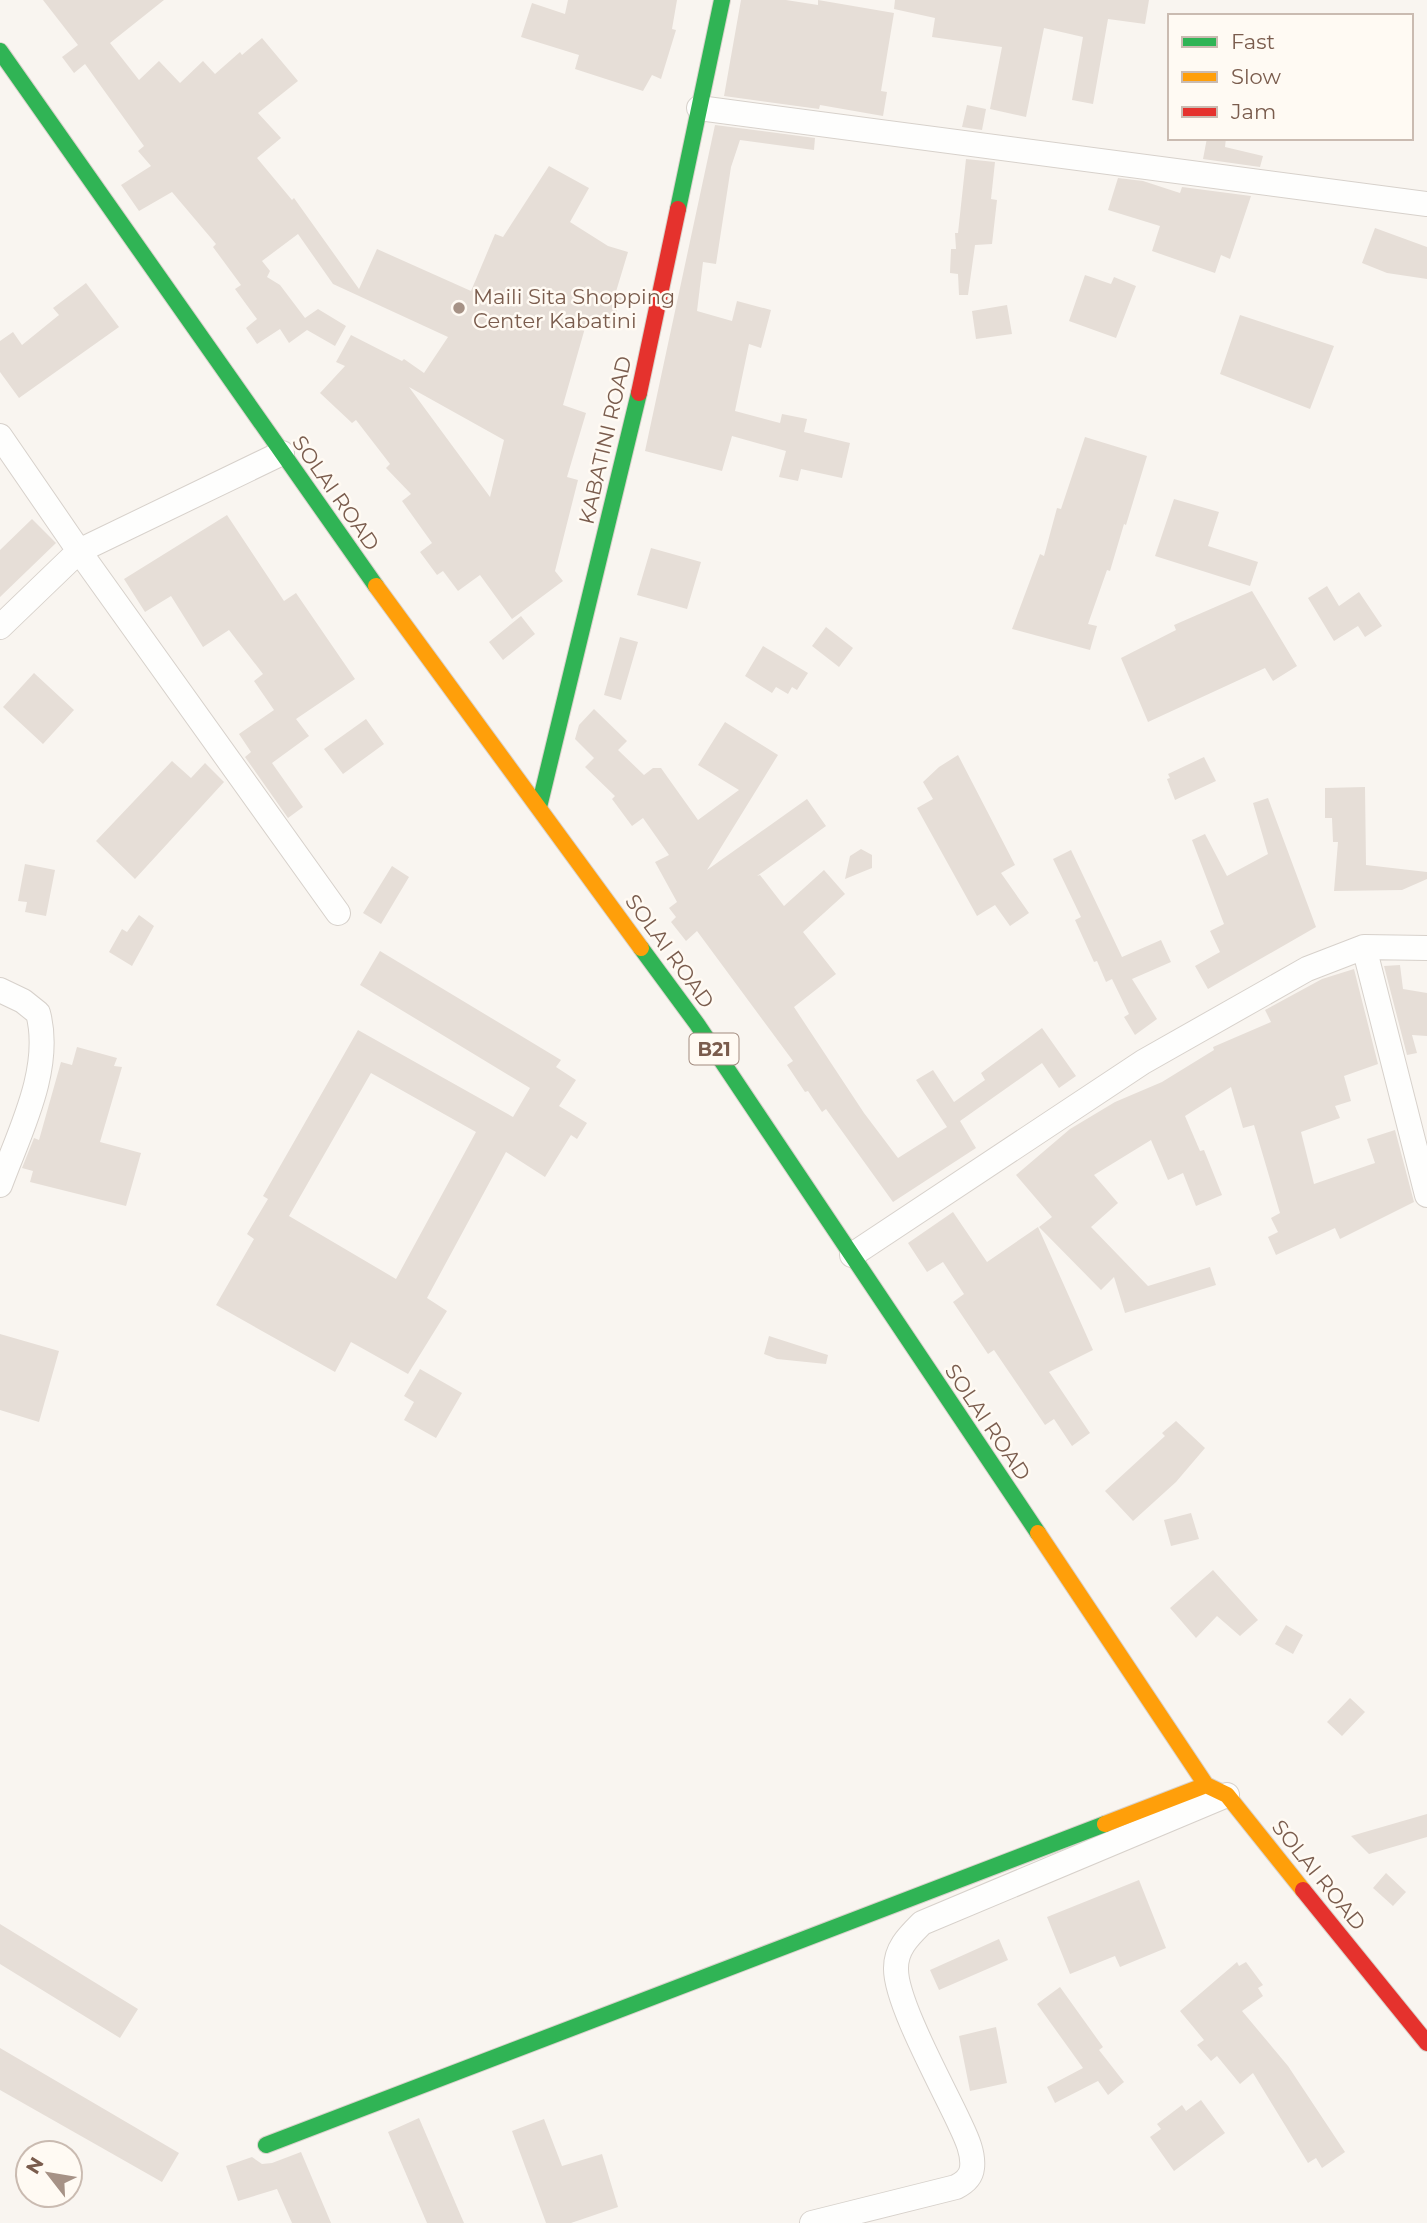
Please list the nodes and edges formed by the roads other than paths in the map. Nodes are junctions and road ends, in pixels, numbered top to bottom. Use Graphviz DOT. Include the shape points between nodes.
graph roads {
  1 [pos="722,0"];
  2 [pos="0,51"];
  3 [pos="699,108"];
  4 [pos="1427,204"];
  5 [pos="0,436"];
  6 [pos="282,453"];
  7 [pos="79,551"];
  8 [pos="0,627"];
  9 [pos="539,807"];
  10 [pos="338,913"];
  11 [pos="1364,947"];
  12 [pos="1427,948"];
  13 [pos="0,990"];
  14 [pos="0,1185"];
  15 [pos="1427,1195"];
  16 [pos="852,1255"];
  17 [pos="1217,1790"];
  18 [pos="1427,2043"];
  19 [pos="266,2146"];
  20 [pos="812,2223"];
  1 -- 3 [label="main road, KABATINI ROAD"];
  2 -- 6 [label="main road, SOLAI ROAD / B21"];
  3 -- 4 [label="street"];
  3 -- 9 [label="main road, KABATINI ROAD" via="644,371"];
  5 -- 7 [label="street"];
  6 -- 7 [label="street"];
  6 -- 9 [label="main road, SOLAI ROAD / B21"];
  7 -- 8 [label="street"];
  7 -- 10 [label="street"];
  9 -- 16 [label="main road, SOLAI ROAD / B21" via="697,1024"];
  11 -- 12 [label="street"];
  11 -- 15 [label="street"];
  11 -- 16 [label="street" via="1307,969 1143,1062"];
  13 -- 14 [label="street" via="38,1013 43,1048"];
  16 -- 17 [label="main road, SOLAI ROAD / B21"];
  17 -- 18 [label="main road, SOLAI ROAD / B21"];
  17 -- 19 [label="main road"];
  17 -- 20 [label="street" via="922,1923 903,1942 896,1967 899,1992 961,2127 972,2169 956,2187"];
}
